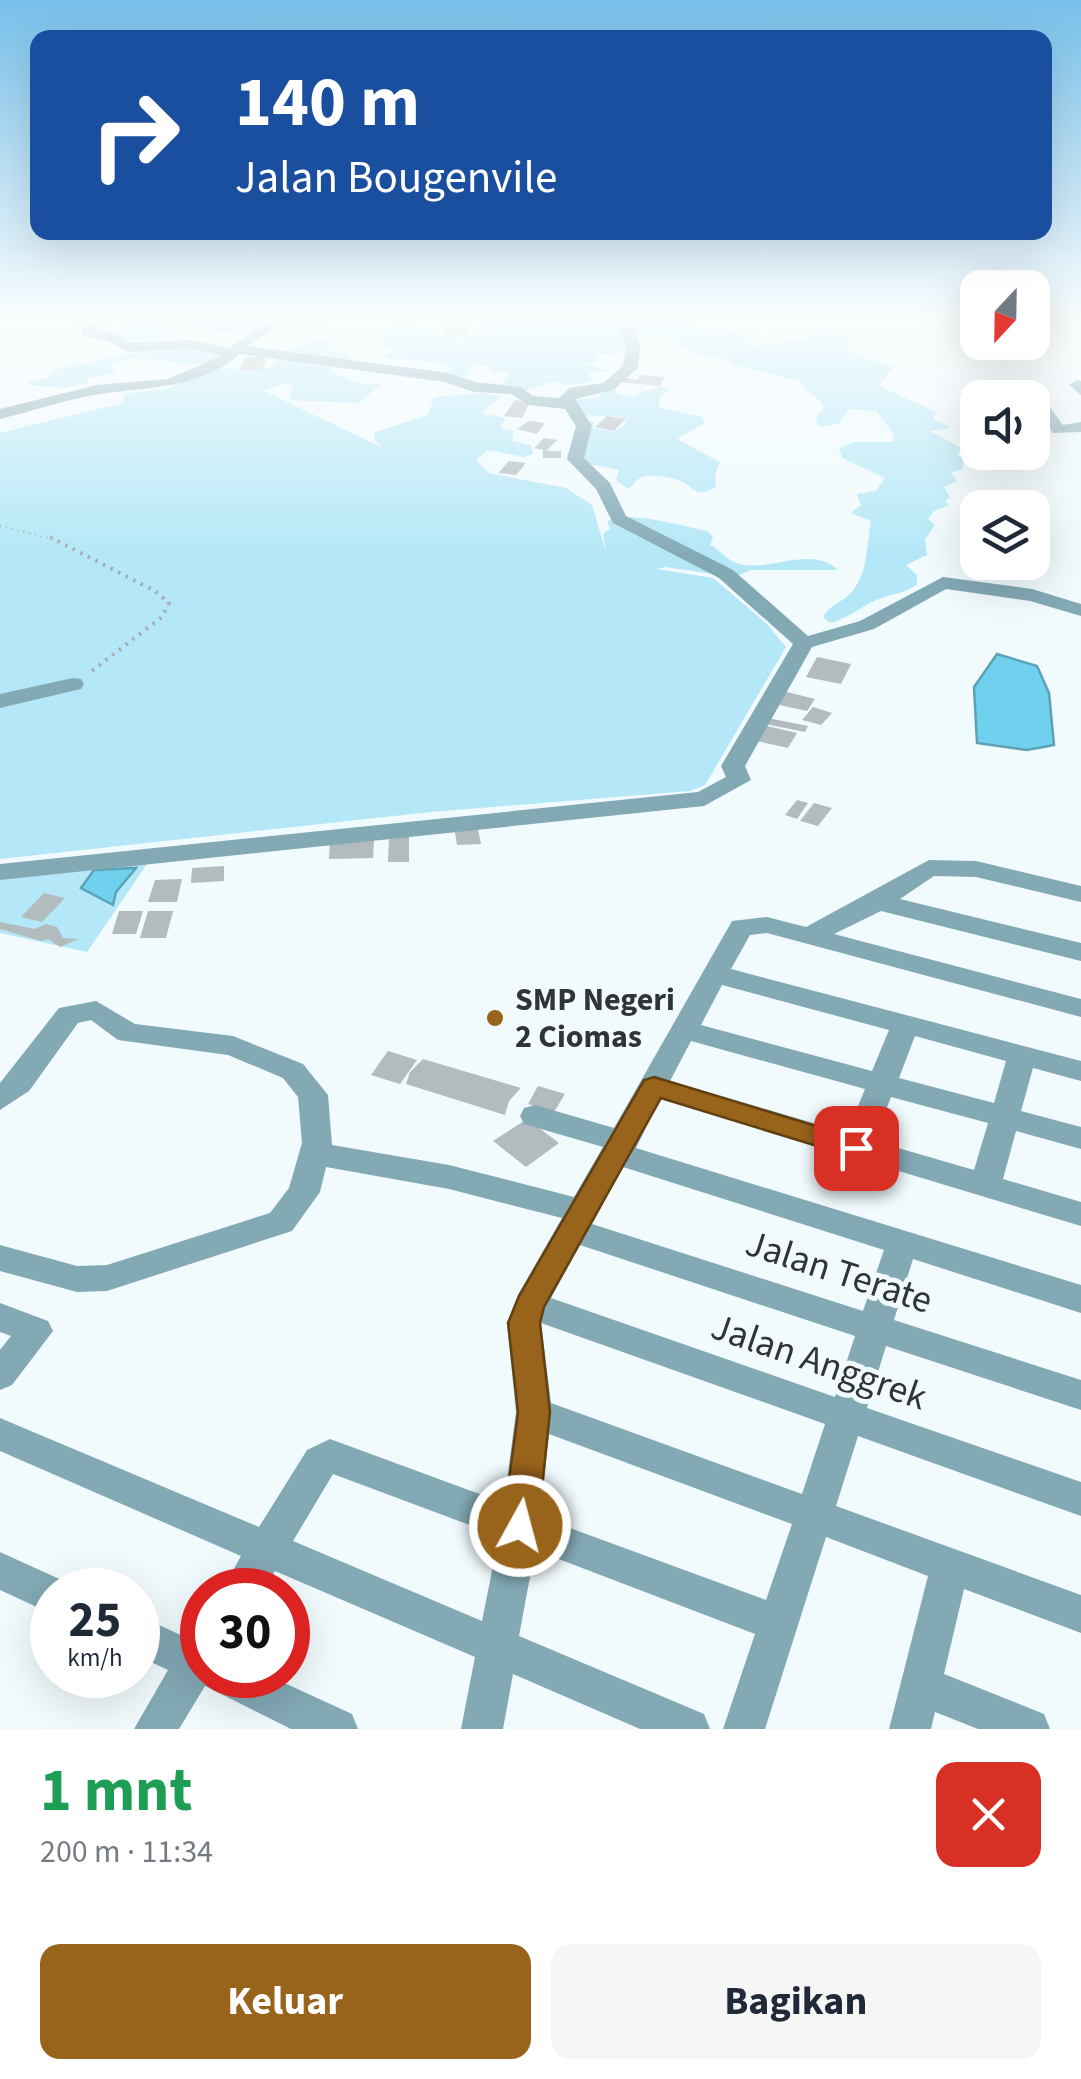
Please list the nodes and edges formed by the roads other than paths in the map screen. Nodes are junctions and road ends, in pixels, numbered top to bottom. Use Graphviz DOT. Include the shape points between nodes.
graph roads {
  1 [pos="74,396"];
  2 [pos="523,396"];
  3 [pos="569,396"];
  4 [pos="567,404"];
  5 [pos="0,414"];
  6 [pos="1050,418"];
  7 [pos="1081,427"];
  8 [pos="1081,610"];
  9 [pos="804,643"];
  10 [pos="73,684"];
  11 [pos="0,701"];
  12 [pos="0,872"];
  13 [pos="1081,894"];
  14 [pos="878,902"];
  15 [pos="808,936"];
  16 [pos="1081,952"];
  17 [pos="715,974"];
  18 [pos="1081,1008"];
  19 [pos="905,1025"];
  20 [pos="685,1030"];
  21 [pos="1022,1056"];
  22 [pos="1081,1072"];
  23 [pos="880,1081"];
  24 [pos="654,1087"];
  25 [pos="0,1098"];
  26 [pos="534,1116"];
  27 [pos="1002,1116"];
  28 [pos="1081,1138"];
  29 [pos="620,1148"];
  30 [pos="856,1148"];
  31 [pos="314,1152"];
  32 [pos="985,1187"];
  33 [pos="1081,1214"];
  34 [pos="577,1220"];
  35 [pos="902,1244"];
  36 [pos="0,1258"];
  37 [pos="1081,1299"];
  38 [pos="530,1305"];
  39 [pos="0,1317"];
  40 [pos="874,1328"];
  41 [pos="0,1375"];
  42 [pos="1081,1394"];
  43 [pos="534,1412"];
  44 [pos="846,1416"];
  45 [pos="0,1434"];
  46 [pos="1081,1500"];
  47 [pos="814,1515"];
  48 [pos="520,1526"];
  49 [pos="268,1549"];
  50 [pos="950,1566"];
  51 [pos="256,1568"];
  52 [pos="0,1570"];
  53 [pos="30,1584"];
  54 [pos="1081,1614"];
  55 [pos="778,1624"];
  56 [pos="499,1649"];
  57 [pos="920,1685"];
  58 [pos="180,1698"];
  59 [pos="274,1698"];
  60 [pos="155,1729"];
  61 [pos="337,1729"];
  62 [pos="482,1729"];
  63 [pos="688,1729"];
  64 [pos="744,1729"];
  65 [pos="910,1729"];
  66 [pos="1029,1729"];
  1 -- 5 [label="street"];
  2 -- 4 [label="street"];
  3 -- 4 [label="street"];
  4 -- 9 [label="street" via="584,426 575,459 604,488 620,519 726,574"];
  6 -- 7 [label="street" via="1059,430"];
  8 -- 9 [label="street" via="1032,595 943,583 867,625"];
  9 -- 12 [label="street" via="733,766 739,780 704,799"];
  10 -- 11 [label="street"];
  13 -- 14 [label="street" via="948,866 929,868"];
  14 -- 15 [label="street"];
  14 -- 16 [label="street"];
  15 -- 17 [label="street" via="741,927"];
  15 -- 18 [label="street"];
  17 -- 19 [label="street"];
  17 -- 20 [label="street"];
  19 -- 21 [label="street"];
  19 -- 23 [label="street"];
  20 -- 23 [label="street"];
  20 -- 24 [label="street"];
  21 -- 22 [label="street"];
  21 -- 27 [label="street"];
  23 -- 27 [label="street"];
  23 -- 30 [label="street"];
  24 -- 29 [label="street"];
  24 -- 30 [label="street"];
  25 -- 31 [label="street" via="20,1084 69,1016 96,1010 128,1034 233,1046 293,1071 313,1095"];
  26 -- 29 [label="street"];
  27 -- 28 [label="street"];
  27 -- 32 [label="street"];
  29 -- 34 [label="street"];
  29 -- 35 [label="street"];
  30 -- 32 [label="street"];
  31 -- 34 [label="street, Jalan Terate" via="449,1177"];
  31 -- 36 [label="street" via="304,1192 281,1222 107,1278 77,1279"];
  32 -- 33 [label="street"];
  34 -- 38 [label="street"];
  34 -- 40 [label="street, Jalan Terate"];
  35 -- 37 [label="street"];
  35 -- 40 [label="street"];
  38 -- 43 [label="street" via="524,1323"];
  38 -- 44 [label="street, Jalan Anggrek"];
  39 -- 41 [label="street" via="36,1332"];
  40 -- 42 [label="street, Jalan Terate"];
  40 -- 44 [label="street"];
  43 -- 47 [label="street"];
  43 -- 48 [label="street"];
  44 -- 46 [label="street, Jalan Anggrek"];
  44 -- 47 [label="street"];
  45 -- 49 [label="street"];
  47 -- 50 [label="street"];
  47 -- 55 [label="street"];
  48 -- 49 [label="street" via="330,1454"];
  48 -- 55 [label="street"];
  48 -- 56 [label="street"];
  49 -- 51 [label="street"];
  49 -- 56 [label="street"];
  50 -- 54 [label="street"];
  50 -- 57 [label="street"];
  52 -- 53 [label="street"];
  55 -- 64 [label="street"];
  56 -- 62 [label="street"];
  56 -- 63 [label="street"];
  57 -- 65 [label="street"];
  57 -- 66 [label="street"];
  58 -- 60 [label="street"];
  59 -- 61 [label="street"];
}
